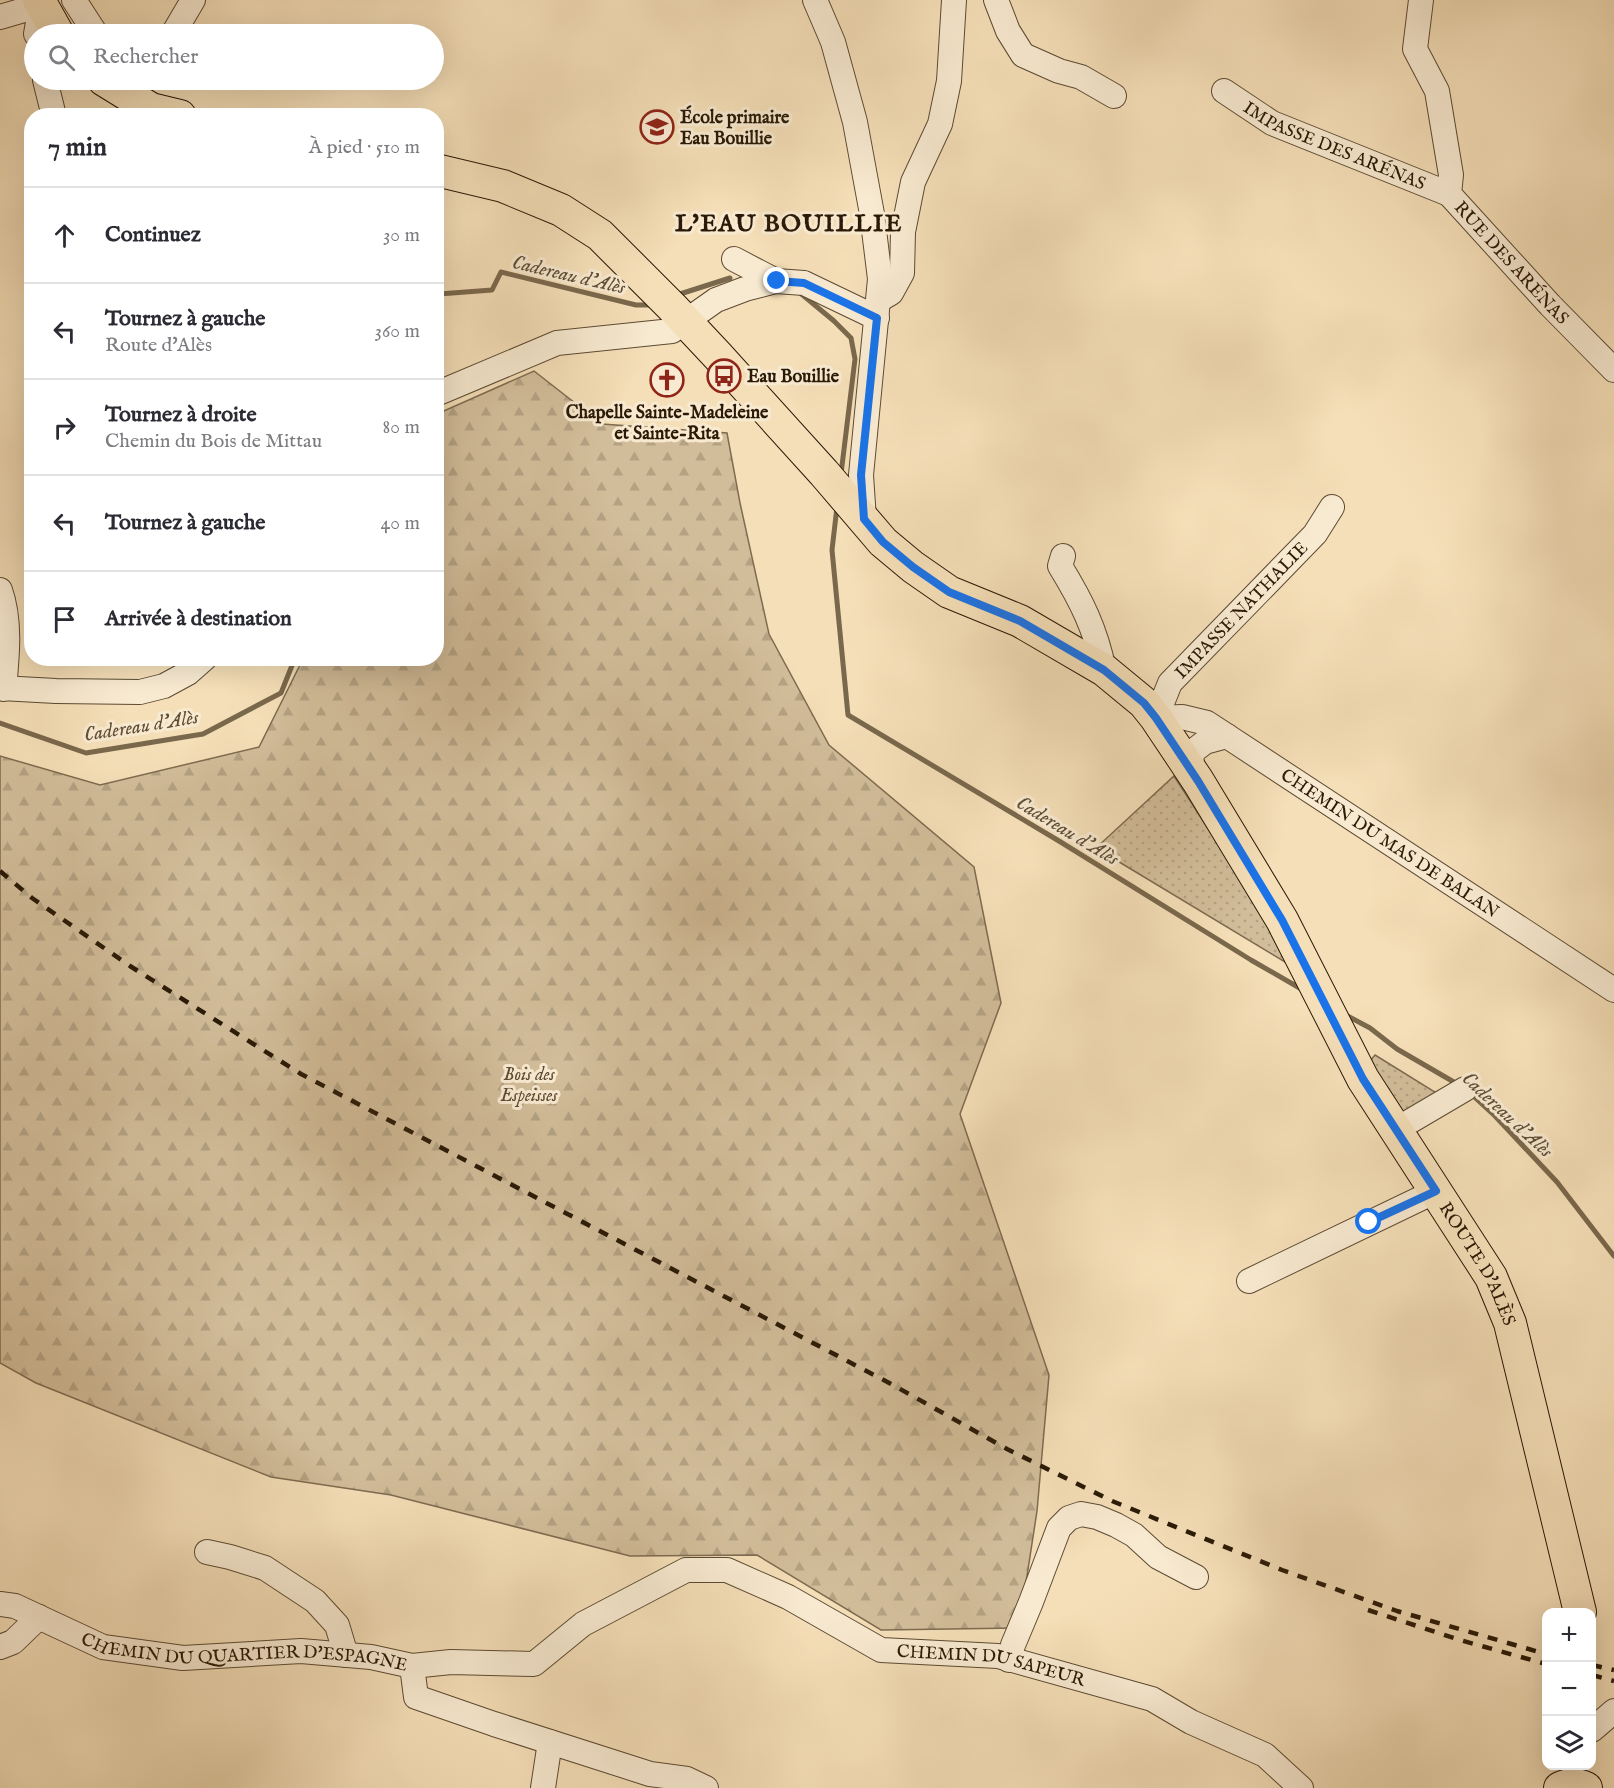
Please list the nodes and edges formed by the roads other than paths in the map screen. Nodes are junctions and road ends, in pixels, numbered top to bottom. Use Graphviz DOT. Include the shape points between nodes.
graph roads {
  1 [pos="74,0"];
  2 [pos="193,0"];
  3 [pos="815,0"];
  4 [pos="954,0"];
  5 [pos="996,0"];
  6 [pos="1421,0"];
  7 [pos="27,14"];
  8 [pos="42,24"];
  9 [pos="90,24"];
  10 [pos="178,24"];
  11 [pos="48,90"];
  12 [pos="120,90"];
  13 [pos="1224,92"];
  14 [pos="1114,96"];
  15 [pos="52,108"];
  16 [pos="149,108"];
  17 [pos="444,172"];
  18 [pos="1449,194"];
  19 [pos="734,259"];
  20 [pos="777,281"];
  21 [pos="878,309"];
  22 [pos="679,313"];
  23 [pos="1614,370"];
  24 [pos="444,391"];
  25 [pos="1332,507"];
  26 [pos="857,511"];
  27 [pos="1063,556"];
  28 [pos="0,590"];
  29 [pos="196,666"];
  30 [pos="1104,670"];
  31 [pos="2,688"];
  32 [pos="1156,718"];
  33 [pos="1227,736"];
  34 [pos="1191,770"];
  35 [pos="1614,990"];
  36 [pos="1465,1089"];
  37 [pos="1397,1129"];
  38 [pos="1436,1191"];
  39 [pos="1249,1281"];
  40 [pos="207,1552"];
  41 [pos="1571,1574"];
  42 [pos="1196,1577"];
  43 [pos="0,1604"];
  44 [pos="1568,1608"];
  45 [pos="1579,1608"];
  46 [pos="39,1617"];
  47 [pos="0,1647"];
  48 [pos="346,1655"];
  49 [pos="1009,1660"];
  50 [pos="412,1666"];
  51 [pos="1614,1711"];
  52 [pos="1596,1727"];
  53 [pos="550,1742"];
  54 [pos="1563,1770"];
  55 [pos="1592,1770"];
  56 [pos="543,1788"];
  57 [pos="706,1788"];
  58 [pos="1301,1788"];
  59 [pos="1560,1788"];
  60 [pos="1586,1788"];
  61 [pos="1595,1788"];
  1 -- 9 [label="street"];
  2 -- 10 [label="street"];
  3 -- 21 [label="street" via="833,42 855,122 880,279"];
  4 -- 21 [label="street" via="949,81 939,124 913,182 903,232 902,273"];
  5 -- 14 [label="street" via="1023,55 1059,72 1081,77"];
  6 -- 18 [label="street, RUE DES ARÉNAS" via="1415,49 1437,91 1451,175"];
  7 -- 8 [label="main road"];
  11 -- 15 [label="street"];
  12 -- 16 [label="main road"];
  13 -- 18 [label="street, IMPASSE DES ARÉNAS" via="1272,123"];
  17 -- 22 [label="main road, ROUTE D'ALÈS" via="503,186 639,273"];
  18 -- 23 [label="street, RUE DES ARÉNAS"];
  19 -- 20 [label="street"];
  20 -- 21 [label="street" via="804,283"];
  20 -- 22 [label="street"];
  21 -- 26 [label="street"];
  22 -- 24 [label="street" via="672,331 557,343"];
  22 -- 26 [label="main road, ROUTE D'ALÈS"];
  25 -- 32 [label="street, IMPASSE NATHALIE" via="1315,534 1170,683"];
  26 -- 30 [label="main road, ROUTE D'ALÈS" via="883,542 949,592 1020,621"];
  27 -- 30 [label="street" via="1060,566 1080,599"];
  28 -- 31 [label="street" via="7,650"];
  29 -- 31 [label="street" via="164,686 140,692"];
  30 -- 32 [label="main road, ROUTE D'ALÈS"];
  32 -- 33 [label="street, CHEMIN DU MAS DE BALAN" via="1182,717 1207,723"];
  32 -- 34 [label="main road, ROUTE D'ALÈS"];
  33 -- 34 [label="street" via="1205,742 1192,752"];
  33 -- 35 [label="street, CHEMIN DU MAS DE BALAN"];
  34 -- 37 [label="main road, ROUTE D'ALÈS" via="1282,920 1363,1079"];
  36 -- 37 [label="street"];
  37 -- 38 [label="main road, ROUTE D'ALÈS"];
  38 -- 39 [label="street"];
  38 -- 41 [label="main road, ROUTE D'ALÈS" via="1491,1277 1510,1323"];
  40 -- 48 [label="street" via="265,1568 315,1600 337,1625"];
  41 -- 44 [label="main road, ROUTE D'ALÈS"];
  41 -- 45 [label="main road, ROUTE D'ALÈS"];
  42 -- 49 [label="street" via="1158,1557 1116,1525 1081,1514 1069,1518 1059,1528"];
  43 -- 46 [label="street, CHEMIN DU QUARTIER D'ESPAGNE"];
  46 -- 47 [label="street" via="13,1642"];
  46 -- 48 [label="street, CHEMIN DU QUARTIER D'ESPAGNE" via="103,1647 183,1658 301,1651"];
  48 -- 50 [label="street, CHEMIN DU QUARTIER D'ESPAGNE"];
  49 -- 50 [label="street, CHEMIN DU SAPEUR" via="998,1656 881,1650 788,1597 727,1570 686,1570 583,1624 534,1664 452,1662"];
  49 -- 58 [label="street, CHEMIN DU SAPEUR" via="1152,1699 1191,1722 1265,1755"];
  50 -- 53 [label="street, CHEMIN DU QUARTIER D'ESPAGNE" via="416,1696"];
  51 -- 52 [label="street"];
  53 -- 56 [label="street"];
  53 -- 57 [label="street, CHEMIN DU QUARTIER D'ESPAGNE" via="650,1774 687,1779"];
  54 -- 59 [label="main road"];
  55 -- 61 [label="main road"];
  59 -- 60 [label="main road"];
}
